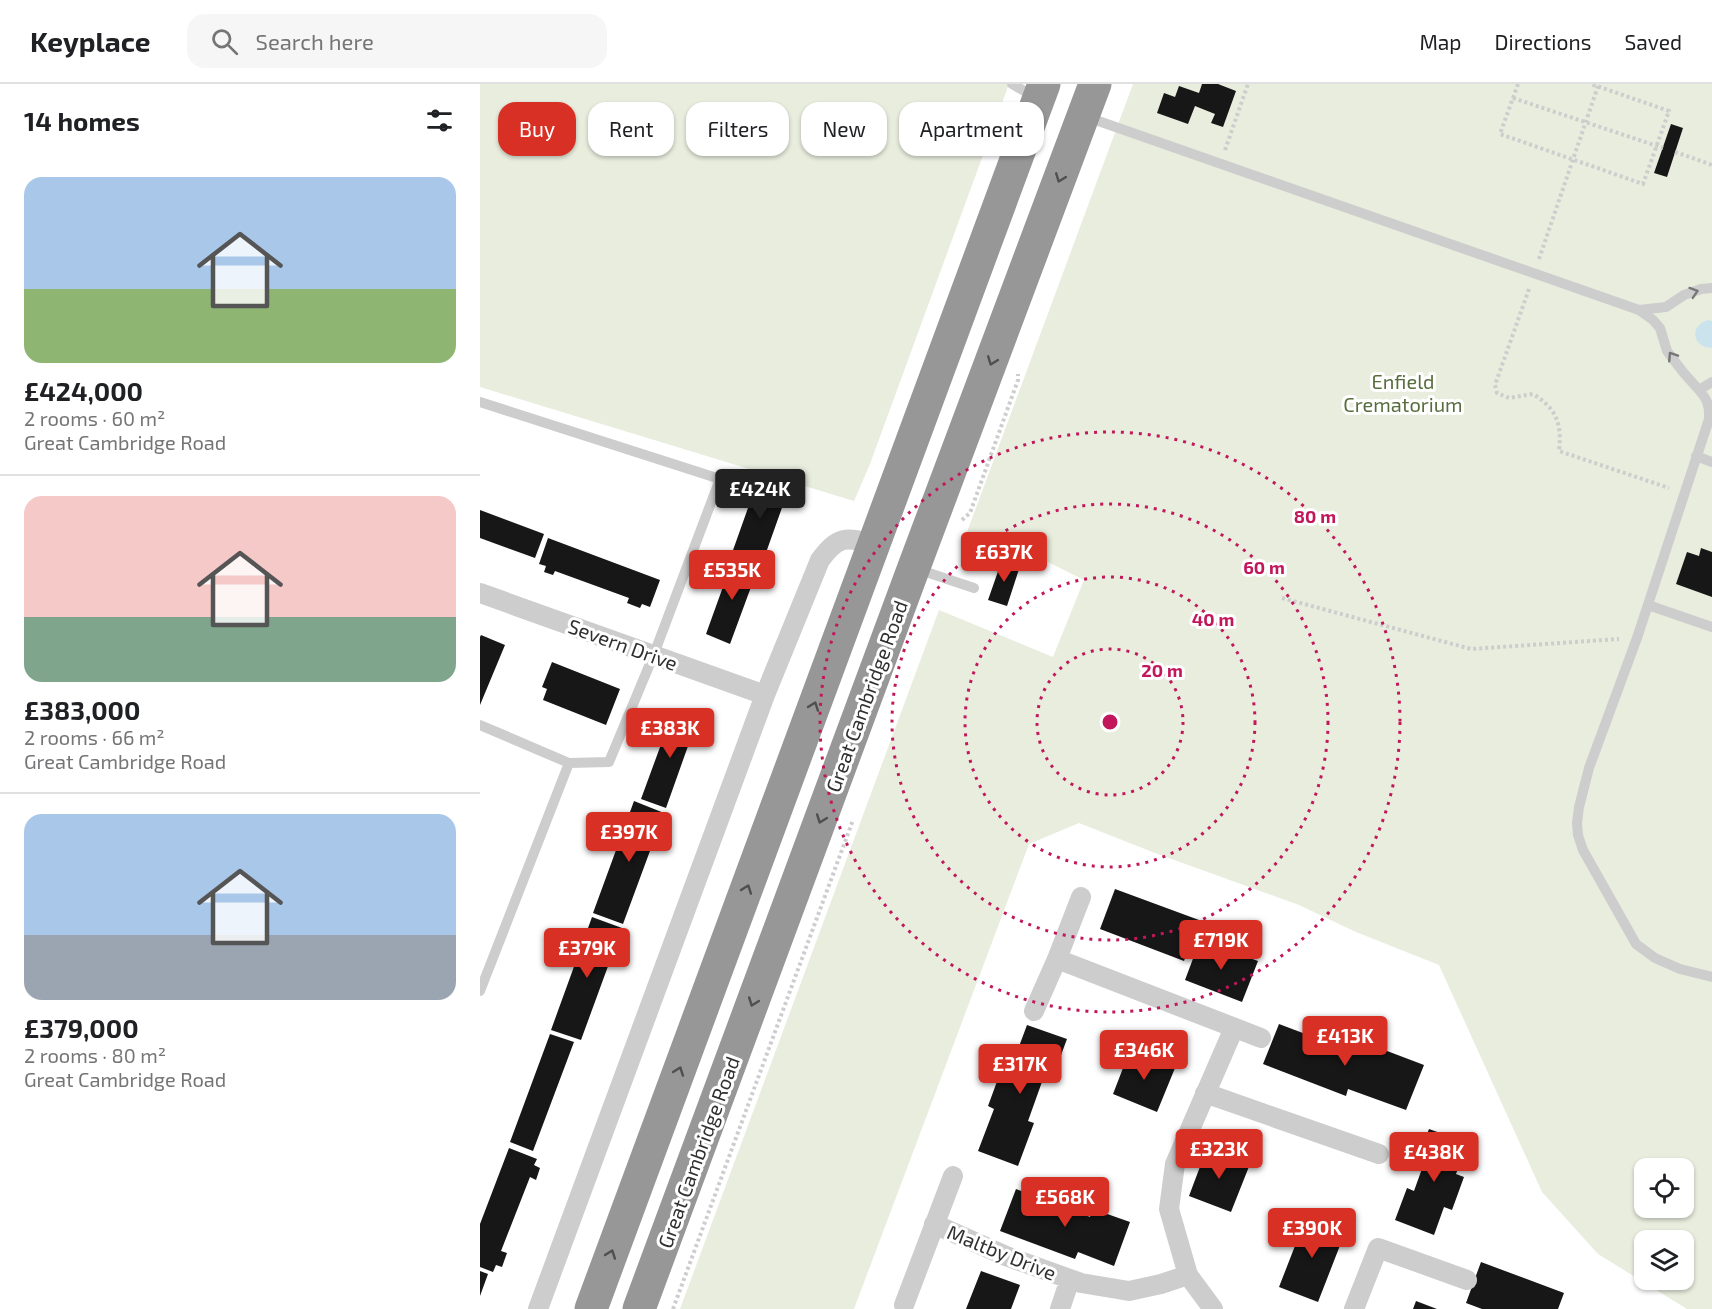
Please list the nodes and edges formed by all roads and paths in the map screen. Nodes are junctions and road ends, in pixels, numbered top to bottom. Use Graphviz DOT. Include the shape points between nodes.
graph roads {
  1 [pos="1095,84"];
  2 [pos="1248,84"];
  3 [pos="1518,84"];
  4 [pos="1591,84"];
  5 [pos="1598,86"];
  6 [pos="1032,89"];
  7 [pos="1513,98"];
  8 [pos="1084,116"];
  9 [pos="1587,122"];
  10 [pos="1657,146"];
  11 [pos="1663,148"];
  12 [pos="1675,152"];
  13 [pos="1574,160"];
  14 [pos="1220,165"];
  15 [pos="1712,165"];
  16 [pos="1534,273"];
  17 [pos="1712,288"];
  18 [pos="1639,310"];
  19 [pos="1017,370"];
  20 [pos="1712,382"];
  21 [pos="1699,390"];
  22 [pos="480,402"];
  23 [pos="1696,456"];
  24 [pos="1712,462"];
  25 [pos="1684,493"];
  26 [pos="960,522"];
  27 [pos="874,545"];
  28 [pos="914,567"];
  29 [pos="974,588"];
  30 [pos="480,593"];
  31 [pos="1282,598"];
  32 [pos="1648,605"];
  33 [pos="1712,627"];
  34 [pos="1637,638"];
  35 [pos="654,654"];
  36 [pos="765,695"];
  37 [pos="480,725"];
  38 [pos="569,763"];
  39 [pos="854,819"];
  40 [pos="1081,897"];
  41 [pos="1057,959"];
  42 [pos="1712,977"];
  43 [pos="480,991"];
  44 [pos="1034,1011"];
  45 [pos="1234,1028"];
  46 [pos="1261,1038"];
  47 [pos="1205,1094"];
  48 [pos="1379,1154"];
  49 [pos="953,1176"];
  50 [pos="934,1224"];
  51 [pos="1188,1275"];
  52 [pos="1070,1279"];
  53 [pos="1467,1280"];
  54 [pos="904,1305"];
  55 [pos="538,1309"];
  56 [pos="591,1309"];
  57 [pos="639,1309"];
  58 [pos="673,1309"];
  59 [pos="1060,1309"];
  60 [pos="1213,1309"];
  61 [pos="1354,1309"];
  1 -- 8 [label="highway, Great Cambridge Road"];
  2 -- 14 [label="path"];
  3 -- 7 [label="path"];
  4 -- 5 [label="path"];
  5 -- 9 [label="path"];
  5 -- 10 [label="path" via="1669,111"];
  6 -- 27 [label="highway"];
  7 -- 9 [label="path"];
  7 -- 13 [label="path" via="1500,135"];
  8 -- 14 [label="lane"];
  8 -- 28 [label="highway, Great Cambridge Road, one-way"];
  9 -- 10 [label="path"];
  9 -- 13 [label="path"];
  10 -- 11 [label="path"];
  10 -- 13 [label="path" via="1644,184"];
  12 -- 15 [label="path"];
  13 -- 16 [label="path"];
  14 -- 16 [label="lane"];
  16 -- 18 [label="lane"];
  16 -- 25 [label="path" via="1495,385 1497,393 1509,398 1533,394 1545,402 1559,424 1559,451"];
  18 -- 17 [label="lane, one-way" via="1666,307 1684,295"];
  21 -- 18 [label="lane, one-way" via="1667,351 1660,328"];
  19 -- 26 [label="path" via="1018,380 970,513"];
  20 -- 21 [label="lane"];
  21 -- 23 [label="lane" via="1710,408"];
  22 -- 35 [label="lane" via="720,478"];
  23 -- 24 [label="lane"];
  23 -- 25 [label="lane"];
  25 -- 32 [label="lane"];
  27 -- 36 [label="street" via="845,539 831,546 820,560"];
  56 -- 27 [label="highway, one-way"];
  28 -- 29 [label="lane"];
  28 -- 57 [label="highway, Great Cambridge Road, one-way"];
  30 -- 35 [label="street, Severn Drive"];
  31 -- 34 [label="path" via="1471,649"];
  32 -- 33 [label="lane"];
  32 -- 34 [label="lane"];
  34 -- 42 [label="lane" via="1589,768 1579,807 1578,835 1636,944 1663,962"];
  35 -- 36 [label="street, Severn Drive"];
  35 -- 38 [label="lane" via="609,762"];
  36 -- 55 [label="street"];
  37 -- 38 [label="lane"];
  38 -- 43 [label="lane"];
  39 -- 58 [label="path"];
  40 -- 41 [label="street"];
  41 -- 44 [label="street"];
  41 -- 45 [label="street"];
  45 -- 46 [label="street"];
  45 -- 47 [label="street"];
  47 -- 48 [label="street"];
  47 -- 51 [label="street" via="1175,1164 1169,1209"];
  49 -- 50 [label="street, Maltby Drive"];
  50 -- 52 [label="street, Maltby Drive"];
  50 -- 54 [label="street, Maltby Drive"];
  51 -- 52 [label="street, Maltby Drive" via="1129,1291"];
  51 -- 60 [label="street"];
  52 -- 59 [label="street, Maltby Drive"];
  53 -- 61 [label="street" via="1378,1248"];
}
